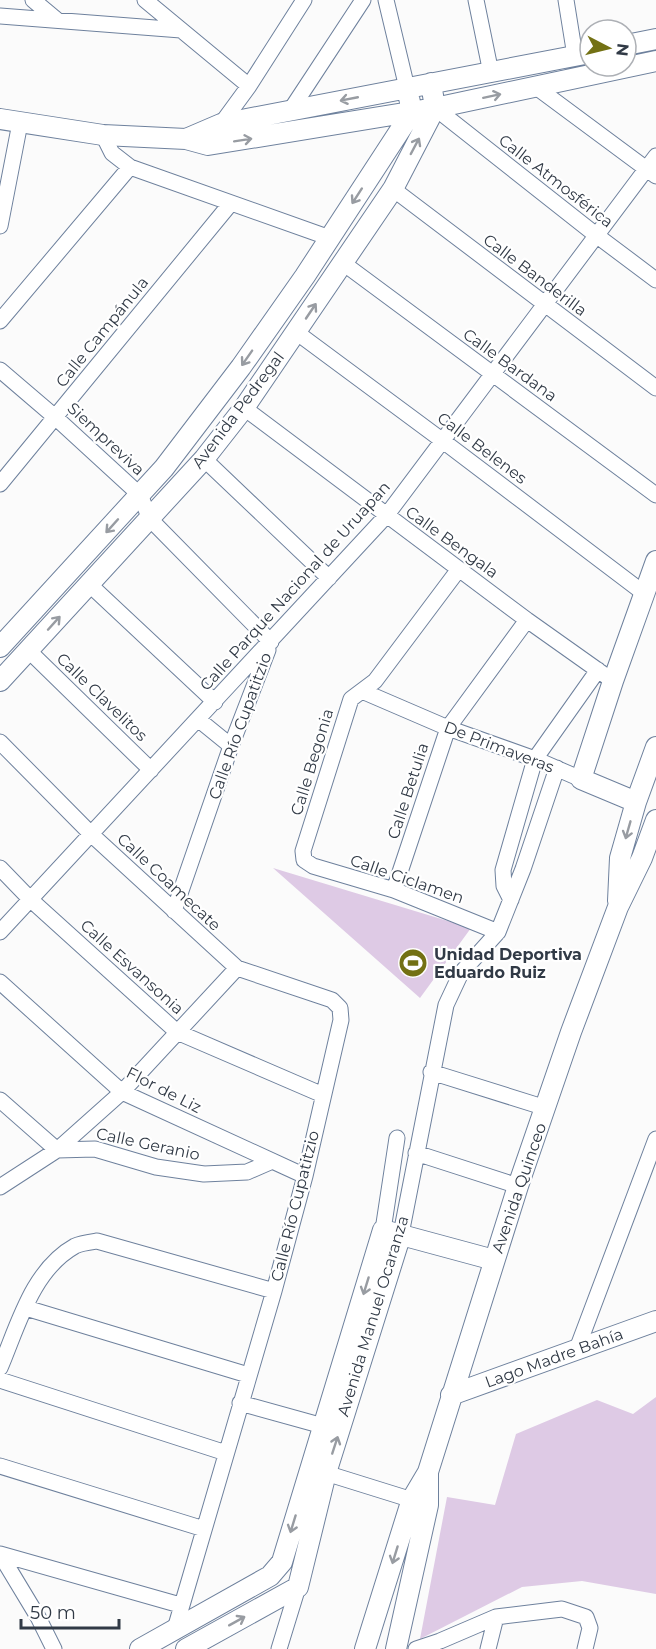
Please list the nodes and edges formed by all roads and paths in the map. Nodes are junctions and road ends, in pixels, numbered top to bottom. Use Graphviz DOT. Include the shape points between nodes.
graph roads {
  1 [pos="33,0"];
  2 [pos="145,0"];
  3 [pos="304,0"];
  4 [pos="363,0"];
  5 [pos="386,0"];
  6 [pos="476,0"];
  7 [pos="566,0"];
  8 [pos="0,15"];
  9 [pos="57,20"];
  10 [pos="181,30"];
  11 [pos="656,39"];
  12 [pos="578,40"];
  13 [pos="638,43"];
  14 [pos="578,55"];
  15 [pos="656,61"];
  16 [pos="491,73"];
  17 [pos="431,83"];
  18 [pos="249,86"];
  19 [pos="536,87"];
  20 [pos="407,88"];
  21 [pos="435,108"];
  22 [pos="290,111"];
  23 [pos="412,112"];
  24 [pos="0,119"];
  25 [pos="20,123"];
  26 [pos="221,124"];
  27 [pos="103,135"];
  28 [pos="186,139"];
  29 [pos="208,146"];
  30 [pos="656,156"];
  31 [pos="130,167"];
  32 [pos="651,173"];
  33 [pos="393,189"];
  34 [pos="231,203"];
  35 [pos="0,226"];
  36 [pos="596,235"];
  37 [pos="330,237"];
  38 [pos="343,263"];
  39 [pos="656,280"];
  40 [pos="544,305"];
  41 [pos="0,321"];
  42 [pos="296,332"];
  43 [pos="0,370"];
  44 [pos="493,374"];
  45 [pos="656,388"];
  46 [pos="244,408"];
  47 [pos="55,417"];
  48 [pos="443,441"];
  49 [pos="204,459"];
  50 [pos="0,484"];
  51 [pos="140,495"];
  52 [pos="656,495"];
  53 [pos="387,516"];
  54 [pos="150,519"];
  55 [pos="656,561"];
  56 [pos="459,569"];
  57 [pos="329,578"];
  58 [pos="89,584"];
  59 [pos="645,594"];
  60 [pos="527,620"];
  61 [pos="271,642"];
  62 [pos="0,647"];
  63 [pos="28,650"];
  64 [pos="2,675"];
  65 [pos="605,675"];
  66 [pos="362,691"];
  67 [pos="215,702"];
  68 [pos="199,720"];
  69 [pos="448,728"];
  70 [pos="0,742"];
  71 [pos="231,746"];
  72 [pos="656,747"];
  73 [pos="536,759"];
  74 [pos="557,768"];
  75 [pos="151,770"];
  76 [pos="581,779"];
  77 [pos="636,802"];
  78 [pos="656,820"];
  79 [pos="92,835"];
  80 [pos="649,857"];
  81 [pos="620,858"];
  82 [pos="304,860"];
  83 [pos="0,868"];
  84 [pos="394,890"];
  85 [pos="31,900"];
  86 [pos="511,900"];
  87 [pos="618,907"];
  88 [pos="174,911"];
  89 [pos="0,932"];
  90 [pos="498,932"];
  91 [pos="237,968"];
  92 [pos="0,982"];
  93 [pos="340,1008"];
  94 [pos="177,1032"];
  95 [pos="432,1072"];
  96 [pos="122,1092"];
  97 [pos="323,1095"];
  98 [pos="0,1100"];
  99 [pos="546,1108"];
  100 [pos="397,1138"];
  101 [pos="656,1139"];
  102 [pos="57,1150"];
  103 [pos="416,1153"];
  104 [pos="270,1162"];
  105 [pos="305,1176"];
  106 [pos="518,1186"];
  107 [pos="0,1187"];
  108 [pos="392,1232"];
  109 [pos="494,1260"];
  110 [pos="274,1292"];
  111 [pos="26,1308"];
  112 [pos="656,1321"];
  113 [pos="577,1349"];
  114 [pos="0,1368"];
  115 [pos="248,1375"];
  116 [pos="0,1380"];
  117 [pos="451,1395"];
  118 [pos="240,1403"];
  119 [pos="323,1426"];
  120 [pos="226,1453"];
  121 [pos="0,1466"];
  122 [pos="318,1470"];
  123 [pos="420,1502"];
  124 [pos="204,1529"];
  125 [pos="0,1554"];
  126 [pos="297,1587"];
  127 [pos="180,1605"];
  128 [pos="496,1617"];
  129 [pos="175,1629"];
  130 [pos="54,1649"];
  131 [pos="140,1649"];
  132 [pos="187,1649"];
  133 [pos="279,1649"];
  134 [pos="365,1649"];
  135 [pos="396,1649"];
  136 [pos="416,1649"];
  137 [pos="488,1649"];
  138 [pos="585,1649"];
  1 -- 9 [label="street"];
  2 -- 10 [label="street"];
  3 -- 18 [label="street"];
  4 -- 22 [label="street"];
  5 -- 20 [label="street"];
  6 -- 16 [label="street"];
  7 -- 12 [label="street"];
  8 -- 9 [label="street"];
  9 -- 10 [label="street"];
  10 -- 18 [label="street"];
  11 -- 13 [label="street"];
  14 -- 16 [label="street"];
  15 -- 19 [label="street"];
  16 -- 17 [label="street"];
  17 -- 20 [label="street"];
  17 -- 21 [label="street"];
  18 -- 26 [label="street"];
  21 -- 19 [label="street, one-way"];
  19 -- 32 [label="street"];
  20 -- 22 [label="street, one-way"];
  20 -- 23 [label="street"];
  21 -- 23 [label="street"];
  33 -- 21 [label="street, Avenida Pedregal, one-way"];
  21 -- 36 [label="street, Calle Atmosférica"];
  22 -- 26 [label="street"];
  29 -- 23 [label="street, one-way"];
  23 -- 37 [label="street, Avenida Pedregal, one-way"];
  24 -- 25 [label="street"];
  25 -- 27 [label="street"];
  25 -- 35 [label="street"];
  26 -- 28 [label="street"];
  26 -- 29 [label="street"];
  27 -- 28 [label="street"];
  27 -- 31 [label="street" via="112,153"];
  28 -- 29 [label="street"];
  30 -- 32 [label="street, Calle Parque Nacional de Uruapan"];
  31 -- 34 [label="street"];
  31 -- 41 [label="street"];
  32 -- 36 [label="street, Calle Parque Nacional de Uruapan"];
  33 -- 38 [label="street, Avenida Pedregal"];
  33 -- 40 [label="street, Calle Banderilla"];
  34 -- 37 [label="street"];
  34 -- 47 [label="street, Calle Campánula"];
  36 -- 39 [label="street, Calle Atmosférica"];
  36 -- 40 [label="street, Calle Parque Nacional de Uruapan"];
  37 -- 51 [label="street, Avenida Pedregal, one-way" via="241,367"];
  42 -- 38 [label="street, Avenida Pedregal, one-way"];
  38 -- 44 [label="street, Calle Bardana"];
  40 -- 44 [label="street, Calle Parque Nacional de Uruapan"];
  40 -- 45 [label="street, Calle Banderilla"];
  42 -- 46 [label="street, Avenida Pedregal"];
  42 -- 48 [label="street, Calle Belenes"];
  43 -- 47 [label="street, Siempreviva"];
  44 -- 48 [label="street, Calle Parque Nacional de Uruapan"];
  44 -- 52 [label="street, Calle Bardana"];
  46 -- 49 [label="street, Avenida Pedregal"];
  46 -- 53 [label="street, Calle Bengala"];
  47 -- 50 [label="street, Calle Campánula"];
  47 -- 51 [label="street, Siempreviva"];
  48 -- 53 [label="street, Calle Parque Nacional de Uruapan"];
  48 -- 59 [label="street, Calle Belenes"];
  49 -- 54 [label="street, Avenida Pedregal"];
  49 -- 57 [label="street"];
  51 -- 54 [label="street, Siempreviva"];
  51 -- 62 [label="street, Avenida Pedregal, one-way"];
  53 -- 56 [label="street, Calle Bengala"];
  53 -- 57 [label="street, Calle Parque Nacional de Uruapan"];
  54 -- 58 [label="street, Avenida Pedregal"];
  54 -- 61 [label="street"];
  55 -- 59 [label="street"];
  56 -- 60 [label="street, Calle Bengala"];
  56 -- 66 [label="street, Calle Begonia" via="375,681"];
  57 -- 61 [label="street, Calle Parque Nacional de Uruapan"];
  63 -- 58 [label="street, Avenida Pedregal, one-way"];
  58 -- 67 [label="street"];
  59 -- 65 [label="street"];
  60 -- 65 [label="street, Calle Bengala"];
  60 -- 69 [label="street, Calle Betulia"];
  61 -- 67 [label="street, Calle Parque Nacional de Uruapan"];
  61 -- 71 [label="street, Calle Río Cupatitzio"];
  63 -- 64 [label="street, Avenida Pedregal"];
  63 -- 75 [label="street, Calle Clavelitos"];
  65 -- 73 [label="street"];
  65 -- 76 [label="street"];
  66 -- 69 [label="street, De Primaveras"];
  66 -- 82 [label="street, Calle Begonia" via="351,699 303,851"];
  67 -- 68 [label="street, Calle Parque Nacional de Uruapan"];
  68 -- 71 [label="street"];
  68 -- 75 [label="street, Calle Parque Nacional de Uruapan"];
  69 -- 73 [label="street, De Primaveras"];
  69 -- 84 [label="street, Calle Betulia"];
  70 -- 79 [label="street, Calle Coamecate"];
  71 -- 88 [label="street, Calle Río Cupatitzio"];
  72 -- 77 [label="street, Avenida Quinceo"];
  73 -- 74 [label="street, De Primaveras"];
  73 -- 86 [label="street" via="503,870 504,886"];
  74 -- 76 [label="street, De Primaveras"];
  74 -- 86 [label="street, Avenida Manuel Ocaranza"];
  75 -- 79 [label="street, Calle Parque Nacional de Uruapan"];
  76 -- 77 [label="street, De Primaveras"];
  77 -- 81 [label="street, Avenida Quinceo, one-way"];
  78 -- 80 [label="street, Avenida Quinceo"];
  79 -- 85 [label="street, Calle Parque Nacional de Uruapan"];
  79 -- 88 [label="street, Calle Coamecate"];
  80 -- 81 [label="street"];
  80 -- 87 [label="street, Avenida Quinceo"];
  81 -- 87 [label="street, Avenida Quinceo"];
  82 -- 84 [label="street, Calle Ciclamen"];
  83 -- 85 [label="street, Calle Esvansonia"];
  84 -- 90 [label="street, Calle Ciclamen"];
  85 -- 89 [label="street, Calle Parque Nacional de Uruapan"];
  85 -- 94 [label="street, Calle Esvansonia"];
  86 -- 90 [label="street, Avenida Manuel Ocaranza"];
  87 -- 99 [label="street, Avenida Quinceo"];
  88 -- 91 [label="street, Calle Coamecate"];
  90 -- 95 [label="street, Avenida Manuel Ocaranza" via="461,973 446,1005"];
  91 -- 93 [label="street, Calle Coamecate" via="332,1000"];
  91 -- 94 [label="street"];
  92 -- 96 [label="street, Flor de Liz"];
  93 -- 97 [label="street, Calle Río Cupatitzio" via="341,1020"];
  94 -- 96 [label="street"];
  94 -- 97 [label="street, Calle Esvansonia"];
  95 -- 99 [label="street"];
  95 -- 103 [label="street, Avenida Manuel Ocaranza"];
  96 -- 102 [label="street"];
  96 -- 104 [label="street, Flor de Liz"];
  97 -- 105 [label="street, Calle Río Cupatitzio"];
  98 -- 102 [label="street"];
  99 -- 106 [label="street, Avenida Quinceo"];
  100 -- 108 [label="street, Avenida Manuel Ocaranza"];
  101 -- 113 [label="street"];
  102 -- 104 [label="street, Calle Geranio" via="95,1149 156,1167 204,1174 247,1172"];
  102 -- 107 [label="street"];
  103 -- 106 [label="street"];
  103 -- 108 [label="street, Avenida Manuel Ocaranza"];
  104 -- 105 [label="street, Flor de Liz"];
  105 -- 110 [label="street, Calle Río Cupatitzio"];
  106 -- 109 [label="street, Avenida Quinceo"];
  108 -- 109 [label="street"];
  108 -- 119 [label="street, Avenida Manuel Ocaranza, one-way"];
  122 -- 108 [label="street, Avenida Manuel Ocaranza, one-way"];
  109 -- 117 [label="street, Avenida Quinceo"];
  110 -- 111 [label="street" via="97,1241 76,1245 52,1265"];
  110 -- 115 [label="street, Calle Río Cupatitzio"];
  111 -- 114 [label="street"];
  111 -- 115 [label="street"];
  112 -- 113 [label="street, Lago Madre Bahía"];
  113 -- 117 [label="street, Lago Madre Bahía"];
  115 -- 118 [label="street, Calle Río Cupatitzio"];
  116 -- 120 [label="street"];
  117 -- 123 [label="street, Avenida Quinceo"];
  118 -- 119 [label="street"];
  118 -- 120 [label="street, Calle Río Cupatitzio"];
  119 -- 122 [label="street, Avenida Manuel Ocaranza"];
  120 -- 124 [label="street, Calle Río Cupatitzio"];
  121 -- 124 [label="street"];
  122 -- 123 [label="street"];
  122 -- 126 [label="street, Avenida Manuel Ocaranza"];
  122 -- 129 [label="street, Avenida Manuel Ocaranza, one-way" via="282,1562 270,1576"];
  123 -- 134 [label="street, Avenida Quinceo, one-way"];
  123 -- 135 [label="street, Avenida Quinceo"];
  124 -- 127 [label="street, Calle Río Cupatitzio"];
  125 -- 127 [label="street"];
  125 -- 130 [label="street"];
  132 -- 126 [label="street, one-way"];
  126 -- 133 [label="street"];
  127 -- 129 [label="street, Calle Río Cupatitzio"];
  128 -- 136 [label="street"];
  128 -- 137 [label="street"];
  128 -- 138 [label="street" via="562,1609 586,1617 590,1628"];
  129 -- 131 [label="street, Avenida Manuel Ocaranza"];
}
